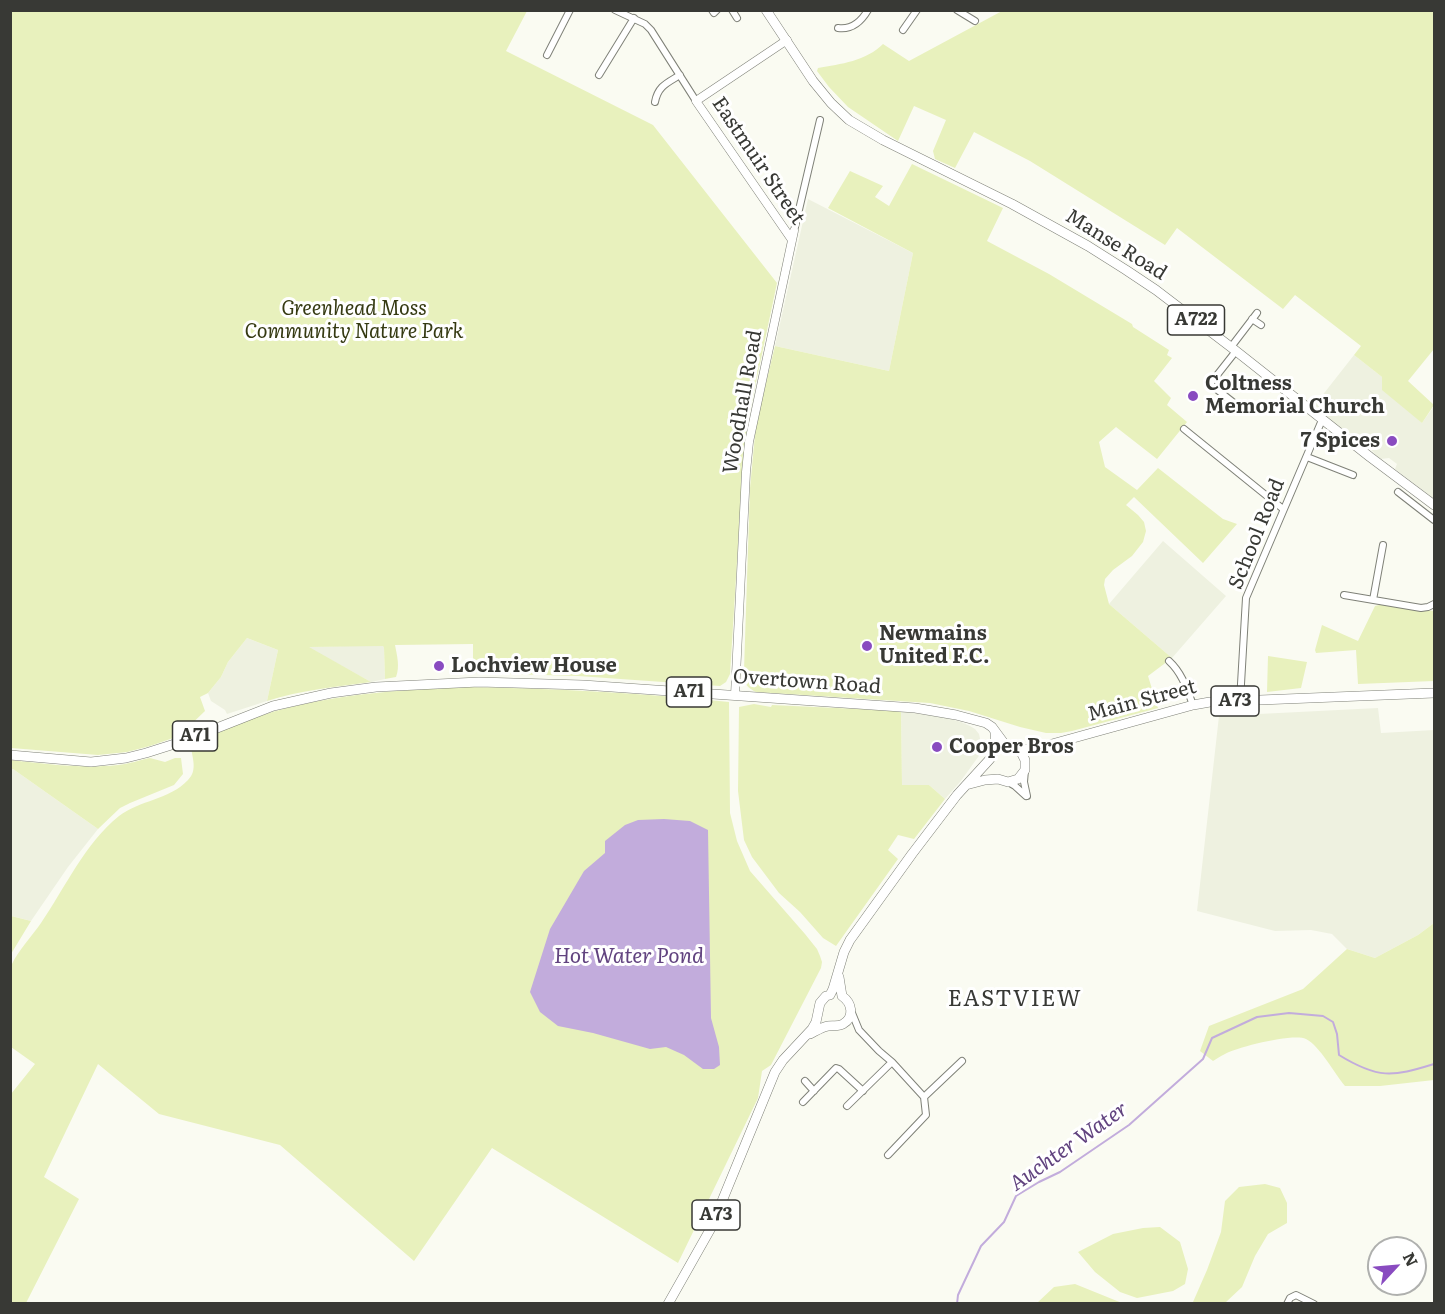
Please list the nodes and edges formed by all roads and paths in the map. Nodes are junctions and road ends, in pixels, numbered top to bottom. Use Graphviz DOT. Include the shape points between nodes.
graph roads {
  1 [pos="570,10"];
  2 [pos="615,10"];
  3 [pos="712,10"];
  4 [pos="717,10"];
  5 [pos="732,10"];
  6 [pos="766,10"];
  7 [pos="868,10"];
  8 [pos="917,10"];
  9 [pos="957,10"];
  10 [pos="634,18"];
  11 [pos="737,18"];
  12 [pos="975,21"];
  13 [pos="838,28"];
  14 [pos="903,30"];
  15 [pos="787,40"];
  16 [pos="547,55"];
  17 [pos="599,75"];
  18 [pos="680,75"];
  19 [pos="696,101"];
  20 [pos="655,102"];
  21 [pos="820,120"];
  22 [pos="793,236"];
  23 [pos="1261,325"];
  24 [pos="1233,349"];
  25 [pos="1234,403"];
  26 [pos="1322,420"];
  27 [pos="1184,429"];
  28 [pos="1307,457"];
  29 [pos="1353,475"];
  30 [pos="1398,492"];
  31 [pos="1434,505"];
  32 [pos="1283,509"];
  33 [pos="1434,520"];
  34 [pos="1383,545"];
  35 [pos="1344,596"];
  36 [pos="1373,600"];
  37 [pos="1434,604"];
  38 [pos="1169,661"];
  39 [pos="1434,693"];
  40 [pos="735,695"];
  41 [pos="1240,701"];
  42 [pos="1193,705"];
  43 [pos="995,732"];
  44 [pos="1006,746"];
  45 [pos="1041,747"];
  46 [pos="1017,748"];
  47 [pos="10,755"];
  48 [pos="991,757"];
  49 [pos="1025,767"];
  50 [pos="1003,781"];
  51 [pos="964,786"];
  52 [pos="840,966"];
  53 [pos="830,995"];
  54 [pos="842,996"];
  55 [pos="851,1010"];
  56 [pos="819,1012"];
  57 [pos="830,1025"];
  58 [pos="841,1025"];
  59 [pos="859,1030"];
  60 [pos="803,1040"];
  61 [pos="962,1061"];
  62 [pos="892,1062"];
  63 [pos="806,1081"];
  64 [pos="814,1090"];
  65 [pos="862,1091"];
  66 [pos="924,1097"];
  67 [pos="803,1102"];
  68 [pos="847,1106"];
  69 [pos="888,1155"];
  70 [pos="668,1304"];
  71 [pos="1287,1304"];
  72 [pos="1314,1304"];
  1 -- 16 [label="street"];
  2 -- 10 [label="street"];
  3 -- 4 [label="street"];
  5 -- 11 [label="street"];
  6 -- 15 [label="main road, A722"];
  7 -- 13 [label="street" via="855,25"];
  8 -- 14 [label="street"];
  9 -- 12 [label="street"];
  10 -- 17 [label="street"];
  10 -- 18 [label="street" via="651,30"];
  15 -- 19 [label="street, Eastmuir Street"];
  15 -- 24 [label="main road, Manse Road / A722" via="813,81 840,113 868,132 1012,204 1107,258"];
  18 -- 19 [label="street"];
  18 -- 20 [label="street" via="664,85"];
  19 -- 22 [label="street, Eastmuir Street"];
  21 -- 22 [label="street, Woodhall Road"];
  22 -- 40 [label="street, Woodhall Road" via="749,441"];
  23 -- 24 [label="street" via="1255,316"];
  24 -- 25 [label="street" via="1210,384"];
  24 -- 26 [label="main road, Manse Road / A722"];
  26 -- 28 [label="street, School Road"];
  26 -- 31 [label="main road, Manse Road / A722"];
  27 -- 32 [label="street"];
  28 -- 29 [label="street"];
  28 -- 32 [label="street, School Road"];
  30 -- 33 [label="street"];
  32 -- 41 [label="street, School Road" via="1246,597"];
  34 -- 36 [label="street"];
  35 -- 36 [label="street"];
  36 -- 37 [label="street" via="1421,608"];
  38 -- 42 [label="street" via="1178,669"];
  39 -- 41 [label="main road, Main Street / A73"];
  40 -- 43 [label="main road, Overtown Road / A71" via="915,708 986,723"];
  40 -- 47 [label="main road, Overtown Road / A71" via="479,682 376,687 273,706 184,741 126,758 91,762"];
  41 -- 42 [label="main road, Main Street / A73"];
  42 -- 45 [label="main road, Main Street / A73"];
  43 -- 44 [label="main road, Overtown Road / A71"];
  43 -- 48 [label="main road" via="996,747"];
  44 -- 46 [label="main road, A73"];
  44 -- 48 [label="main road"];
  45 -- 46 [label="main road, Main Street / A73"];
  45 -- 49 [label="main road"];
  46 -- 49 [label="main road"];
  48 -- 50 [label="main road" via="991,771"];
  48 -- 51 [label="main road"];
  49 -- 50 [label="main road" via="1018,779"];
  49 -- 50 [label="street" via="1027,796"];
  50 -- 51 [label="main road"];
  51 -- 52 [label="main road" via="860,926"];
  52 -- 53 [label="main road"];
  52 -- 54 [label="main road"];
  53 -- 54 [label="main road"];
  53 -- 56 [label="main road" via="820,1003"];
  54 -- 55 [label="main road"];
  55 -- 58 [label="main road"];
  55 -- 59 [label="street"];
  56 -- 57 [label="main road"];
  56 -- 60 [label="main road"];
  57 -- 58 [label="main road"];
  57 -- 60 [label="main road"];
  58 -- 59 [label="street"];
  59 -- 62 [label="street"];
  60 -- 70 [label="main road, A73" via="775,1072 711,1228"];
  61 -- 66 [label="street"];
  62 -- 65 [label="street"];
  62 -- 66 [label="street"];
  63 -- 64 [label="street"];
  64 -- 65 [label="street" via="836,1068"];
  64 -- 67 [label="street"];
  65 -- 68 [label="street"];
  66 -- 69 [label="street" via="926,1115"];
  71 -- 72 [label="street" via="1296,1295"];
}
